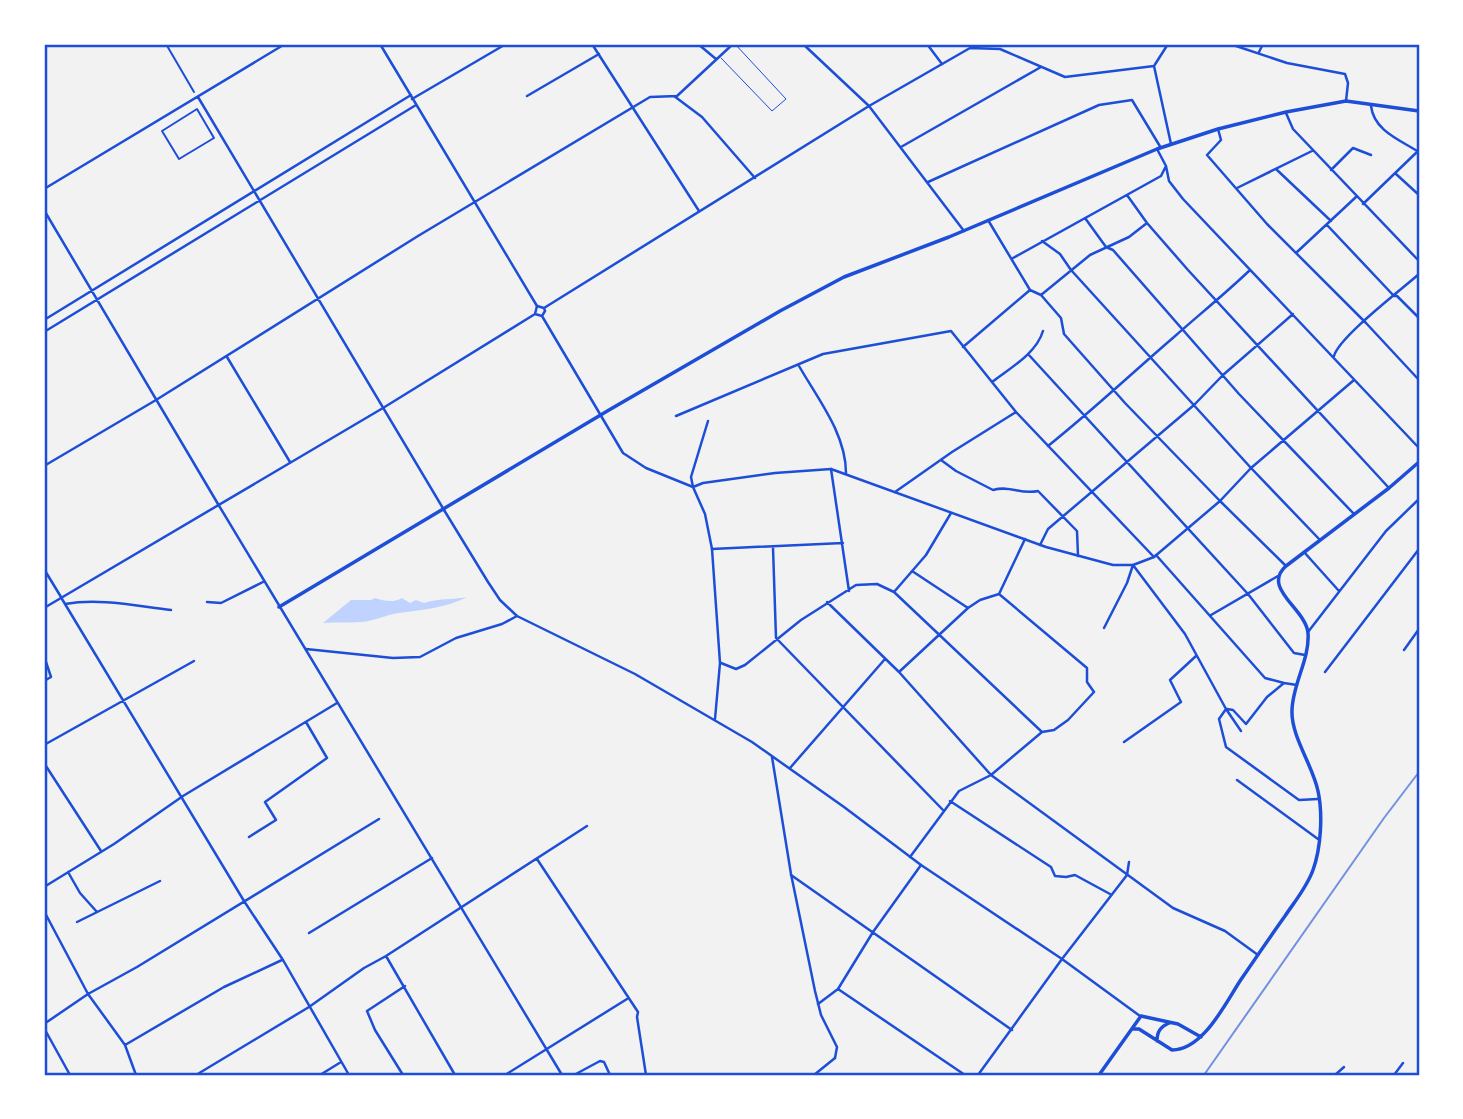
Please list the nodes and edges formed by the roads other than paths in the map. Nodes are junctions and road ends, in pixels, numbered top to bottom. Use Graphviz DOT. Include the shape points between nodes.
graph roads {
  1 [pos="166,44"];
  2 [pos="285,44"];
  3 [pos="380,44"];
  4 [pos="506,44"];
  5 [pos="592,44"];
  6 [pos="698,44"];
  7 [pos="734,44"];
  8 [pos="803,44"];
  9 [pos="927,44"];
  10 [pos="1168,44"];
  11 [pos="1230,44"];
  12 [pos="1263,44"];
  13 [pos="1414,44"];
  14 [pos="1419,46"];
  15 [pos="1259,52"];
  16 [pos="599,54"];
  17 [pos="718,58"];
  18 [pos="942,64"];
  19 [pos="1154,66"];
  20 [pos="1042,67"];
  21 [pos="194,92"];
  22 [pos="527,96"];
  23 [pos="674,96"];
  24 [pos="198,97"];
  25 [pos="412,97"];
  26 [pos="1346,101"];
  27 [pos="1371,103"];
  28 [pos="416,104"];
  29 [pos="869,106"];
  30 [pos="633,108"];
  31 [pos="1419,111"];
  32 [pos="1286,112"];
  33 [pos="1218,129"];
  34 [pos="162,131"];
  35 [pos="1171,144"];
  36 [pos="901,147"];
  37 [pos="1159,149"];
  38 [pos="1313,150"];
  39 [pos="1418,152"];
  40 [pos="1371,155"];
  41 [pos="1166,166"];
  42 [pos="1276,169"];
  43 [pos="1331,170"];
  44 [pos="1395,173"];
  45 [pos="755,178"];
  46 [pos="928,183"];
  47 [pos="1237,188"];
  48 [pos="44,189"];
  49 [pos="254,192"];
  50 [pos="1127,195"];
  51 [pos="1419,195"];
  52 [pos="1356,197"];
  53 [pos="260,201"];
  54 [pos="476,202"];
  55 [pos="1363,204"];
  56 [pos="44,210"];
  57 [pos="699,211"];
  58 [pos="1085,218"];
  59 [pos="988,220"];
  60 [pos="1331,221"];
  61 [pos="1147,223"];
  62 [pos="1327,225"];
  63 [pos="964,231"];
  64 [pos="1042,241"];
  65 [pos="1106,247"];
  66 [pos="1296,253"];
  67 [pos="1012,258"];
  68 [pos="1419,261"];
  69 [pos="1071,270"];
  70 [pos="1250,270"];
  71 [pos="1419,274"];
  72 [pos="1030,290"];
  73 [pos="90,292"];
  74 [pos="1041,295"];
  75 [pos="1394,296"];
  76 [pos="318,299"];
  77 [pos="96,300"];
  78 [pos="1217,302"];
  79 [pos="537,306"];
  80 [pos="544,308"];
  81 [pos="535,314"];
  82 [pos="1293,314"];
  83 [pos="542,316"];
  84 [pos="1419,318"];
  85 [pos="44,320"];
  86 [pos="1365,321"];
  87 [pos="1183,329"];
  88 [pos="1043,331"];
  89 [pos="44,332"];
  90 [pos="1257,344"];
  91 [pos="963,347"];
  92 [pos="1028,354"];
  93 [pos="227,356"];
  94 [pos="1334,357"];
  95 [pos="1150,358"];
  96 [pos="798,365"];
  97 [pos="1223,375"];
  98 [pos="1354,380"];
  99 [pos="1419,380"];
  100 [pos="992,382"];
  101 [pos="1115,391"];
  102 [pos="156,400"];
  103 [pos="1194,405"];
  104 [pos="383,408"];
  105 [pos="1318,411"];
  106 [pos="1016,412"];
  107 [pos="600,415"];
  108 [pos="676,416"];
  109 [pos="1084,416"];
  110 [pos="708,421"];
  111 [pos="1157,436"];
  112 [pos="1284,440"];
  113 [pos="1048,446"];
  114 [pos="1419,448"];
  115 [pos="941,460"];
  116 [pos="290,462"];
  117 [pos="1126,462"];
  118 [pos="1419,462"];
  119 [pos="44,466"];
  120 [pos="1251,468"];
  121 [pos="831,469"];
  122 [pos="846,473"];
  123 [pos="693,487"];
  124 [pos="1389,488"];
  125 [pos="895,492"];
  126 [pos="1093,492"];
  127 [pos="1419,499"];
  128 [pos="1220,501"];
  129 [pos="218,504"];
  130 [pos="444,510"];
  131 [pos="951,513"];
  132 [pos="1354,514"];
  133 [pos="1063,517"];
  134 [pos="1186,529"];
  135 [pos="1025,539"];
  136 [pos="1320,540"];
  137 [pos="843,543"];
  138 [pos="1040,545"];
  139 [pos="774,548"];
  140 [pos="712,549"];
  141 [pos="1419,549"];
  142 [pos="1304,552"];
  143 [pos="1078,556"];
  144 [pos="1155,556"];
  145 [pos="1133,565"];
  146 [pos="1286,566"];
  147 [pos="44,569"];
  148 [pos="912,571"];
  149 [pos="1278,576"];
  150 [pos="263,582"];
  151 [pos="849,591"];
  152 [pos="894,592"];
  153 [pos="1340,593"];
  154 [pos="999,594"];
  155 [pos="1248,594"];
  156 [pos="61,597"];
  157 [pos="207,602"];
  158 [pos="827,603"];
  159 [pos="65,604"];
  160 [pos="279,607"];
  161 [pos="44,608"];
  162 [pos="968,608"];
  163 [pos="171,610"];
  164 [pos="517,616"];
  165 [pos="1210,616"];
  166 [pos="1104,628"];
  167 [pos="1419,629"];
  168 [pos="1308,632"];
  169 [pos="940,636"];
  170 [pos="776,638"];
  171 [pos="306,649"];
  172 [pos="1405,650"];
  173 [pos="1305,655"];
  174 [pos="44,656"];
  175 [pos="1196,656"];
  176 [pos="885,659"];
  177 [pos="194,661"];
  178 [pos="720,663"];
  179 [pos="1325,672"];
  180 [pos="899,673"];
  181 [pos="44,681"];
  182 [pos="1284,683"];
  183 [pos="1297,685"];
  184 [pos="124,702"];
  185 [pos="337,704"];
  186 [pos="842,707"];
  187 [pos="1226,709"];
  188 [pos="715,720"];
  189 [pos="306,722"];
  190 [pos="1241,731"];
  191 [pos="1042,732"];
  192 [pos="1124,741"];
  193 [pos="44,745"];
  194 [pos="772,757"];
  195 [pos="44,763"];
  196 [pos="790,768"];
  197 [pos="991,775"];
  198 [pos="1237,780"];
  199 [pos="183,796"];
  200 [pos="1319,799"];
  201 [pos="950,801"];
  202 [pos="943,810"];
  203 [pos="379,819"];
  204 [pos="587,826"];
  205 [pos="249,837"];
  206 [pos="1318,839"];
  207 [pos="101,851"];
  208 [pos="911,857"];
  209 [pos="432,858"];
  210 [pos="537,859"];
  211 [pos="1129,862"];
  212 [pos="921,864"];
  213 [pos="68,872"];
  214 [pos="791,874"];
  215 [pos="1127,875"];
  216 [pos="160,881"];
  217 [pos="44,887"];
  218 [pos="1110,894"];
  219 [pos="244,901"];
  220 [pos="462,906"];
  221 [pos="44,911"];
  222 [pos="97,912"];
  223 [pos="77,922"];
  224 [pos="873,932"];
  225 [pos="309,933"];
  226 [pos="1258,955"];
  227 [pos="386,957"];
  228 [pos="1062,959"];
  229 [pos="283,960"];
  230 [pos="405,986"];
  231 [pos="838,989"];
  232 [pos="88,994"];
  233 [pos="628,999"];
  234 [pos="818,1004"];
  235 [pos="309,1007"];
  236 [pos="1141,1016"];
  237 [pos="1171,1022"];
  238 [pos="44,1026"];
  239 [pos="1132,1029"];
  240 [pos="1012,1030"];
  241 [pos="1201,1037"];
  242 [pos="1157,1041"];
  243 [pos="125,1045"];
  244 [pos="547,1051"];
  245 [pos="341,1062"];
  246 [pos="1403,1063"];
  247 [pos="1343,1068"];
  248 [pos="70,1075"];
  249 [pos="136,1075"];
  250 [pos="196,1075"];
  251 [pos="320,1075"];
  252 [pos="349,1075"];
  253 [pos="403,1075"];
  254 [pos="455,1075"];
  255 [pos="505,1075"];
  256 [pos="562,1075"];
  257 [pos="574,1075"];
  258 [pos="610,1075"];
  259 [pos="646,1075"];
  260 [pos="814,1075"];
  261 [pos="965,1075"];
  262 [pos="978,1075"];
  263 [pos="1098,1075"];
  264 [pos="1335,1075"];
  265 [pos="1394,1075"];
  1 -- 21 [label="street"];
  2 -- 24 [label="street"];
  3 -- 25 [label="street"];
  4 -- 25 [label="street"];
  5 -- 16 [label="street"];
  6 -- 17 [label="street"];
  7 -- 17 [label="street"];
  7 -- 17 [label="lane" via="786,99 772,111"];
  8 -- 29 [label="street"];
  9 -- 18 [label="street"];
  10 -- 19 [label="street"];
  11 -- 15 [label="street"];
  12 -- 15 [label="street"];
  13 -- 14 [label="street"];
  15 -- 26 [label="street" via="1306,68 1345,74"];
  16 -- 22 [label="street"];
  16 -- 30 [label="street"];
  17 -- 23 [label="street"];
  18 -- 20 [label="street" via="970,48 1000,49"];
  18 -- 29 [label="street"];
  19 -- 20 [label="street" via="1065,76"];
  19 -- 35 [label="street"];
  20 -- 36 [label="street"];
  23 -- 30 [label="street" via="650,97"];
  23 -- 45 [label="street" via="702,117"];
  24 -- 48 [label="street"];
  24 -- 49 [label="street"];
  25 -- 28 [label="street"];
  25 -- 49 [label="street"];
  26 -- 27 [label="main road"];
  26 -- 32 [label="main road"];
  27 -- 31 [label="main road"];
  27 -- 39 [label="street" via="1378,126"];
  28 -- 53 [label="street"];
  28 -- 54 [label="street"];
  29 -- 36 [label="street"];
  29 -- 45 [label="street"];
  30 -- 54 [label="street"];
  30 -- 57 [label="street"];
  32 -- 33 [label="main road"];
  32 -- 38 [label="street" via="1293,128"];
  33 -- 35 [label="main road"];
  33 -- 47 [label="street" via="1221,140 1207,155"];
  34 -- 34 [label="street" via="197,109 214,138 179,159"];
  35 -- 37 [label="main road"];
  36 -- 46 [label="street"];
  37 -- 41 [label="street"];
  37 -- 46 [label="street" via="1132,100 1099,105"];
  37 -- 59 [label="main road"];
  38 -- 42 [label="street"];
  38 -- 43 [label="street"];
  39 -- 44 [label="street"];
  40 -- 43 [label="street" via="1353,148"];
  41 -- 50 [label="street" via="1161,176"];
  41 -- 70 [label="street" via="1169,181"];
  42 -- 47 [label="street"];
  42 -- 60 [label="street"];
  43 -- 52 [label="street"];
  44 -- 51 [label="street"];
  44 -- 55 [label="street"];
  45 -- 57 [label="street"];
  46 -- 63 [label="street"];
  47 -- 66 [label="street"];
  49 -- 53 [label="street"];
  49 -- 73 [label="street"];
  50 -- 58 [label="street"];
  50 -- 61 [label="street"];
  52 -- 55 [label="street"];
  52 -- 60 [label="street"];
  53 -- 76 [label="street"];
  53 -- 77 [label="street"];
  54 -- 76 [label="street"];
  54 -- 79 [label="street"];
  55 -- 68 [label="street"];
  56 -- 73 [label="street"];
  57 -- 80 [label="street"];
  58 -- 64 [label="street"];
  58 -- 65 [label="street"];
  59 -- 63 [label="main road"];
  59 -- 67 [label="street"];
  60 -- 62 [label="street"];
  61 -- 65 [label="street"];
  61 -- 78 [label="street"];
  62 -- 66 [label="street"];
  62 -- 75 [label="street"];
  63 -- 107 [label="main road" via="844,277"];
  64 -- 67 [label="street"];
  64 -- 69 [label="street"];
  65 -- 69 [label="street"];
  65 -- 87 [label="street"];
  66 -- 86 [label="street"];
  67 -- 72 [label="street"];
  69 -- 74 [label="street"];
  69 -- 95 [label="street"];
  70 -- 78 [label="street"];
  70 -- 82 [label="street"];
  71 -- 75 [label="street"];
  72 -- 74 [label="street"];
  72 -- 91 [label="street"];
  73 -- 77 [label="street"];
  73 -- 85 [label="street"];
  74 -- 101 [label="street" via="1061,318 1064,334"];
  75 -- 84 [label="street"];
  75 -- 86 [label="street"];
  76 -- 93 [label="street"];
  76 -- 104 [label="street"];
  77 -- 89 [label="street"];
  77 -- 102 [label="street"];
  78 -- 87 [label="street"];
  78 -- 90 [label="street"];
  79 -- 80 [label="street"];
  79 -- 81 [label="street"];
  80 -- 83 [label="street"];
  81 -- 83 [label="street"];
  81 -- 104 [label="street"];
  82 -- 90 [label="street"];
  82 -- 94 [label="street"];
  83 -- 107 [label="street"];
  86 -- 94 [label="street" via="1347,335"];
  86 -- 99 [label="street"];
  87 -- 95 [label="street"];
  87 -- 97 [label="street"];
  88 -- 92 [label="street"];
  90 -- 97 [label="street"];
  90 -- 105 [label="street"];
  91 -- 96 [label="street" via="951,331 824,354"];
  91 -- 100 [label="street"];
  92 -- 100 [label="street"];
  92 -- 109 [label="street"];
  93 -- 102 [label="street"];
  93 -- 116 [label="street"];
  94 -- 98 [label="street"];
  95 -- 101 [label="street"];
  95 -- 103 [label="street"];
  96 -- 108 [label="street"];
  96 -- 122 [label="street" via="844,448"];
  97 -- 103 [label="street"];
  97 -- 112 [label="street"];
  98 -- 105 [label="street"];
  98 -- 114 [label="street"];
  100 -- 106 [label="street"];
  101 -- 109 [label="street"];
  101 -- 111 [label="street"];
  102 -- 119 [label="street"];
  102 -- 129 [label="street"];
  103 -- 111 [label="street"];
  103 -- 120 [label="street"];
  104 -- 116 [label="street"];
  104 -- 130 [label="street"];
  105 -- 112 [label="street"];
  105 -- 124 [label="street"];
  106 -- 113 [label="street"];
  106 -- 115 [label="street"];
  107 -- 123 [label="street" via="623,453"];
  107 -- 130 [label="main road"];
  109 -- 113 [label="street"];
  109 -- 117 [label="street"];
  110 -- 123 [label="street" via="691,477"];
  111 -- 117 [label="street"];
  111 -- 128 [label="street"];
  112 -- 120 [label="street"];
  112 -- 132 [label="street"];
  113 -- 126 [label="street"];
  115 -- 125 [label="street"];
  115 -- 133 [label="street" via="993,490 1007,486 1025,494 1038,491"];
  116 -- 129 [label="street"];
  117 -- 126 [label="street"];
  117 -- 134 [label="street"];
  118 -- 124 [label="main road"];
  120 -- 128 [label="street"];
  120 -- 136 [label="street"];
  121 -- 122 [label="street"];
  121 -- 123 [label="street"];
  121 -- 137 [label="street"];
  122 -- 125 [label="street"];
  123 -- 140 [label="street" via="705,514"];
  124 -- 132 [label="main road"];
  125 -- 131 [label="street"];
  126 -- 133 [label="street"];
  126 -- 144 [label="street"];
  127 -- 153 [label="street" via="1386,531"];
  128 -- 134 [label="street"];
  128 -- 146 [label="street"];
  129 -- 150 [label="street"];
  129 -- 156 [label="street"];
  130 -- 160 [label="main road"];
  130 -- 164 [label="street" via="500,600"];
  131 -- 135 [label="street"];
  131 -- 148 [label="street"];
  132 -- 136 [label="main road"];
  133 -- 138 [label="street" via="1048,529"];
  133 -- 143 [label="street" via="1077,531"];
  134 -- 144 [label="street"];
  134 -- 155 [label="street"];
  135 -- 138 [label="street"];
  135 -- 154 [label="street"];
  136 -- 142 [label="main road"];
  137 -- 139 [label="street"];
  137 -- 151 [label="street"];
  138 -- 143 [label="street"];
  139 -- 140 [label="street"];
  139 -- 170 [label="street"];
  140 -- 178 [label="street"];
  141 -- 179 [label="street"];
  142 -- 146 [label="main road"];
  142 -- 153 [label="street"];
  143 -- 145 [label="street"];
  144 -- 145 [label="street"];
  144 -- 165 [label="street"];
  145 -- 166 [label="street"];
  145 -- 175 [label="street"];
  146 -- 149 [label="main road"];
  147 -- 156 [label="street"];
  148 -- 152 [label="street"];
  148 -- 162 [label="street"];
  149 -- 155 [label="street"];
  149 -- 168 [label="main road" via="1281,591 1301,615"];
  150 -- 157 [label="street" via="221,603"];
  150 -- 160 [label="street"];
  151 -- 152 [label="street" via="867,583"];
  151 -- 158 [label="street"];
  152 -- 169 [label="street"];
  153 -- 168 [label="street"];
  154 -- 162 [label="street"];
  154 -- 191 [label="street" via="1087,668 1087,682 1094,692 1068,720"];
  155 -- 165 [label="street"];
  155 -- 173 [label="street" via="1294,653"];
  156 -- 159 [label="street"];
  156 -- 161 [label="street"];
  158 -- 170 [label="street"];
  158 -- 176 [label="street"];
  159 -- 163 [label="street" via="81,601"];
  159 -- 184 [label="street"];
  160 -- 171 [label="street"];
  162 -- 169 [label="street"];
  164 -- 171 [label="street" via="420,657"];
  164 -- 188 [label="street" via="635,674"];
  165 -- 182 [label="street" via="1265,678"];
  167 -- 172 [label="street"];
  168 -- 173 [label="main road"];
  169 -- 180 [label="street"];
  169 -- 191 [label="street"];
  170 -- 178 [label="street" via="745,665 736,669"];
  170 -- 186 [label="street"];
  171 -- 185 [label="street"];
  173 -- 183 [label="main road"];
  174 -- 181 [label="street" via="51,677"];
  175 -- 187 [label="street"];
  175 -- 192 [label="street" via="1170,680 1181,702"];
  176 -- 180 [label="street"];
  176 -- 186 [label="street"];
  177 -- 184 [label="street"];
  178 -- 188 [label="street"];
  180 -- 197 [label="street"];
  182 -- 183 [label="street"];
  182 -- 187 [label="street" via="1246,724"];
  183 -- 200 [label="main road" via="1293,722"];
  184 -- 193 [label="street"];
  184 -- 199 [label="street"];
  185 -- 189 [label="street"];
  185 -- 209 [label="street"];
  186 -- 196 [label="street"];
  186 -- 202 [label="street"];
  187 -- 190 [label="street"];
  187 -- 200 [label="street" via="1219,719 1226,747 1299,800"];
  188 -- 194 [label="street"];
  189 -- 199 [label="street"];
  189 -- 205 [label="street" via="327,758 265,802 276,820"];
  191 -- 197 [label="street"];
  194 -- 196 [label="street"];
  194 -- 214 [label="street"];
  195 -- 207 [label="street"];
  196 -- 208 [label="street"];
  197 -- 201 [label="street" via="959,790"];
  197 -- 215 [label="street"];
  198 -- 206 [label="street"];
  199 -- 207 [label="street"];
  199 -- 219 [label="street"];
  200 -- 206 [label="main road"];
  201 -- 202 [label="street"];
  201 -- 218 [label="street" via="1051,867 1055,876 1075,875"];
  202 -- 208 [label="street"];
  203 -- 219 [label="street"];
  204 -- 210 [label="street"];
  206 -- 226 [label="main road" via="1317,856 1305,886"];
  207 -- 213 [label="street"];
  208 -- 212 [label="street"];
  209 -- 220 [label="street"];
  209 -- 225 [label="street"];
  210 -- 220 [label="street"];
  210 -- 233 [label="street"];
  211 -- 215 [label="street"];
  212 -- 224 [label="street"];
  212 -- 228 [label="street"];
  213 -- 217 [label="street"];
  213 -- 222 [label="street"];
  214 -- 224 [label="street"];
  214 -- 234 [label="street"];
  215 -- 218 [label="street"];
  215 -- 226 [label="street" via="1172,908 1225,931"];
  216 -- 222 [label="street"];
  218 -- 228 [label="street"];
  219 -- 229 [label="street"];
  219 -- 232 [label="street"];
  220 -- 227 [label="street"];
  220 -- 244 [label="street"];
  221 -- 232 [label="street"];
  222 -- 223 [label="street"];
  224 -- 231 [label="street"];
  224 -- 240 [label="street"];
  226 -- 241 [label="main road"];
  227 -- 230 [label="street"];
  227 -- 235 [label="street"];
  228 -- 236 [label="street"];
  228 -- 240 [label="street"];
  229 -- 235 [label="street"];
  229 -- 243 [label="street" via="224,987"];
  230 -- 253 [label="street" via="368,1011"];
  230 -- 254 [label="street"];
  231 -- 234 [label="street"];
  231 -- 261 [label="street"];
  232 -- 238 [label="street"];
  232 -- 243 [label="street"];
  233 -- 244 [label="street"];
  233 -- 259 [label="street" via="638,1012"];
  234 -- 260 [label="street" via="837,1047 835,1058"];
  235 -- 245 [label="street"];
  235 -- 250 [label="street"];
  236 -- 237 [label="main road"];
  236 -- 239 [label="main road"];
  237 -- 241 [label="main road"];
  237 -- 242 [label="main road" via="1157,1033"];
  238 -- 248 [label="street"];
  239 -- 242 [label="main road"];
  239 -- 263 [label="main road"];
  240 -- 262 [label="street"];
  241 -- 242 [label="main road" via="1172,1051"];
  243 -- 249 [label="street"];
  244 -- 255 [label="street"];
  244 -- 256 [label="street"];
  245 -- 251 [label="street"];
  245 -- 252 [label="street"];
  246 -- 265 [label="street"];
  247 -- 264 [label="street"];
  257 -- 258 [label="street" via="600,1061"];
}
